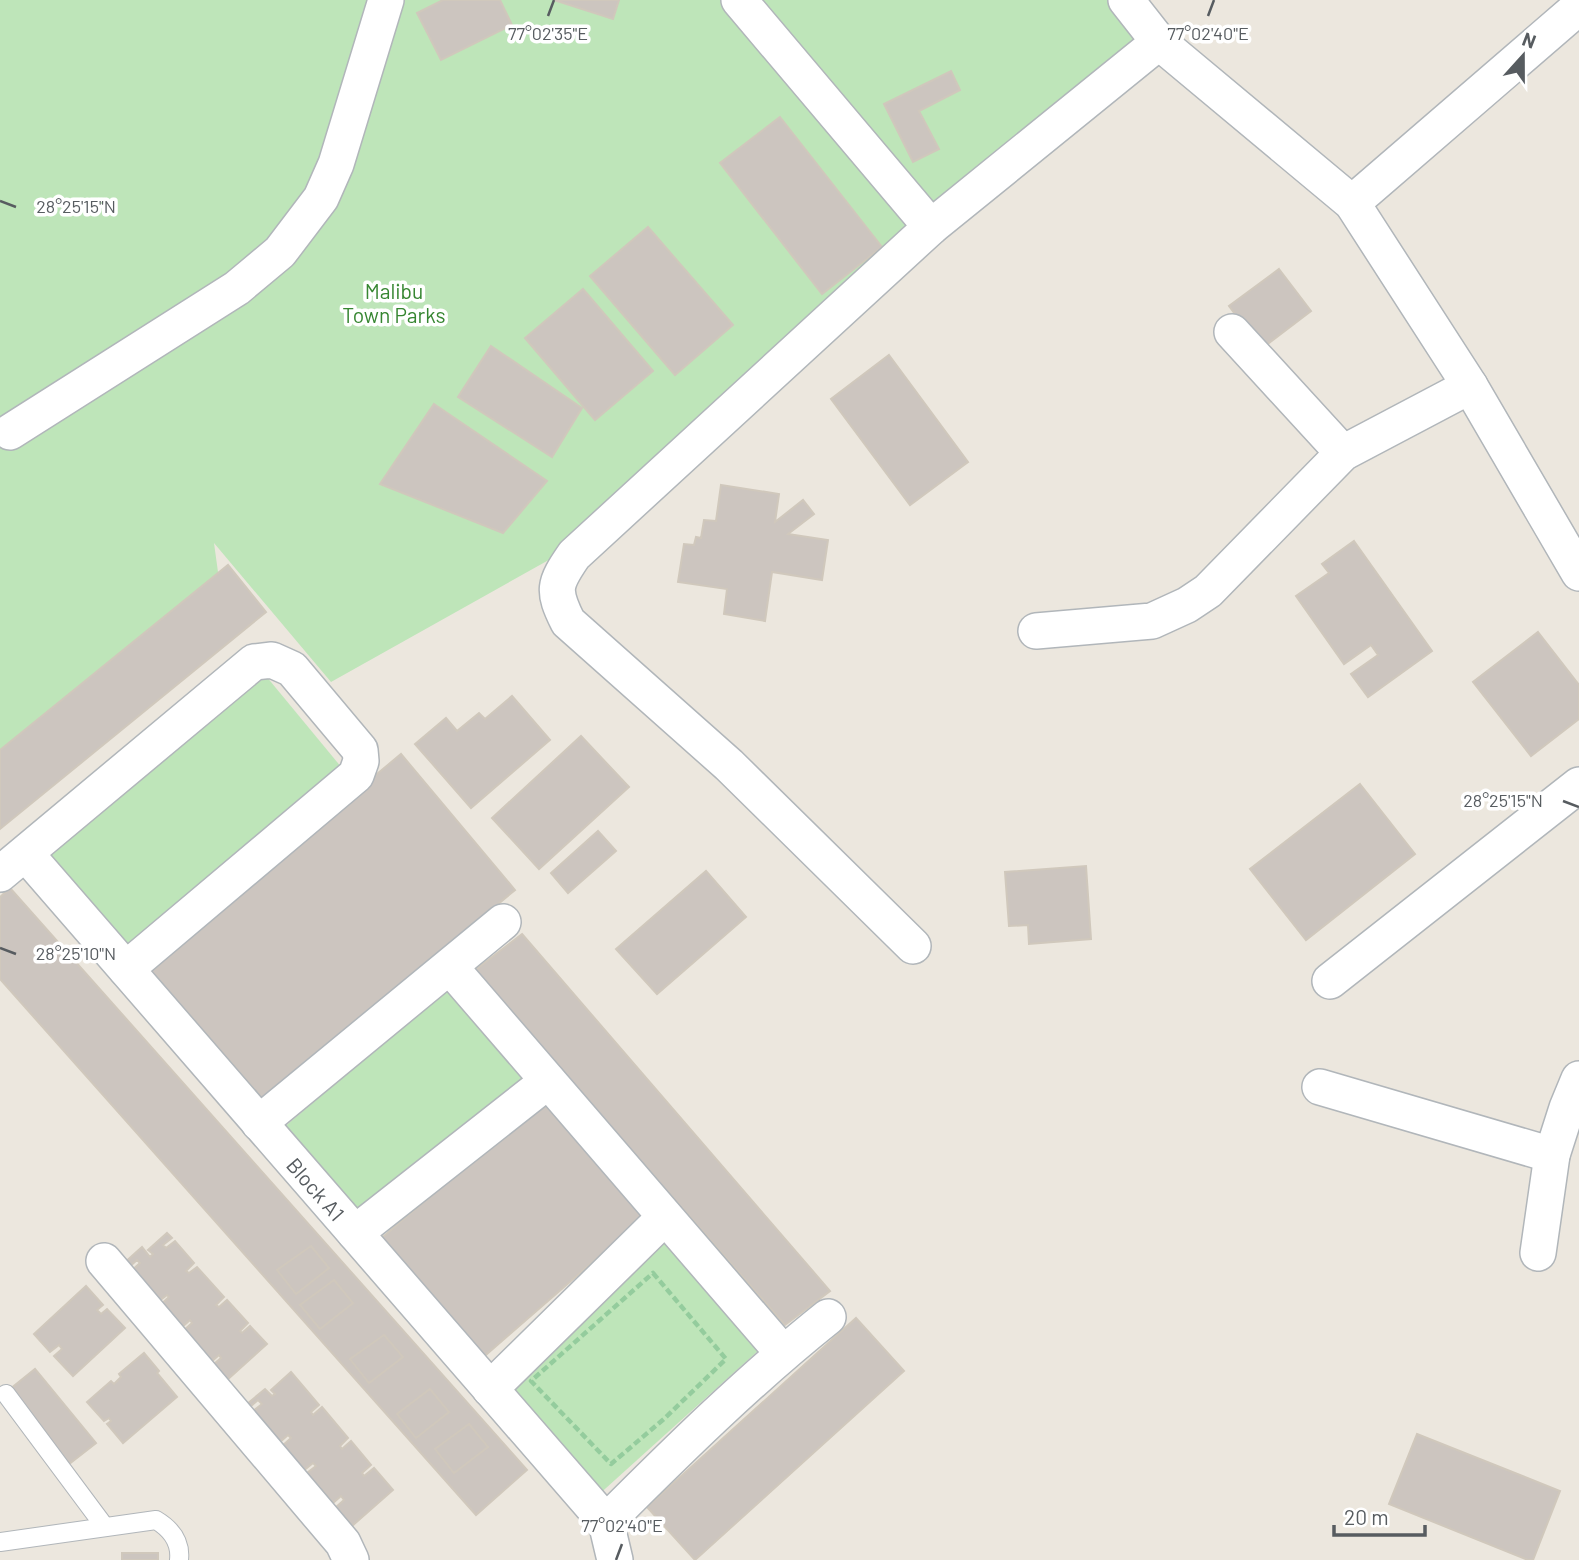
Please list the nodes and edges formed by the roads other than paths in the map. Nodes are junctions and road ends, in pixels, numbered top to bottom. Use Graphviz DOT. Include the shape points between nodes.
graph roads {
  1 [pos="386,0"];
  2 [pos="739,0"];
  3 [pos="1126,0"];
  4 [pos="1579,7"];
  5 [pos="1159,41"];
  6 [pos="1352,203"];
  7 [pos="931,227"];
  8 [pos="1232,332"];
  9 [pos="1470,386"];
  10 [pos="10,432"];
  11 [pos="1342,453"];
  12 [pos="1579,573"];
  13 [pos="1036,631"];
  14 [pos="1579,785"];
  15 [pos="13,864"];
  16 [pos="503,922"];
  17 [pos="913,946"];
  18 [pos="450,967"];
  19 [pos="126,970"];
  20 [pos="1330,981"];
  21 [pos="1579,1079"];
  22 [pos="548,1081"];
  23 [pos="1320,1087"];
  24 [pos="259,1123"];
  25 [pos="1552,1156"];
  26 [pos="665,1217"];
  27 [pos="355,1233"];
  28 [pos="1538,1253"];
  29 [pos="104,1261"];
  30 [pos="828,1317"];
  31 [pos="783,1353"];
  32 [pos="490,1389"];
  33 [pos="6,1394"];
  34 [pos="606,1522"];
  35 [pos="105,1527"];
  36 [pos="0,1542"];
  37 [pos="180,1560"];
  38 [pos="351,1560"];
  39 [pos="615,1560"];
  1 -- 10 [label="street" via="336,164 321,198 280,252 237,288"];
  2 -- 7 [label="street"];
  3 -- 5 [label="street"];
  4 -- 6 [label="street"];
  5 -- 6 [label="street"];
  5 -- 7 [label="street"];
  6 -- 9 [label="street"];
  7 -- 17 [label="street" via="574,555 557,583 558,601 569,622 729,765"];
  8 -- 11 [label="street"];
  9 -- 11 [label="street"];
  9 -- 12 [label="street"];
  11 -- 13 [label="street" via="1208,591 1187,605 1152,621"];
  14 -- 20 [label="street"];
  15 -- 19 [label="street, Block A1"];
  15 -- 19 [label="street" via="254,662 272,660 292,669 360,750 356,775"];
  16 -- 18 [label="street"];
  18 -- 22 [label="street"];
  18 -- 24 [label="street"];
  19 -- 24 [label="street, Block A1"];
  21 -- 25 [label="street"];
  22 -- 26 [label="street"];
  22 -- 27 [label="street"];
  23 -- 25 [label="street"];
  24 -- 27 [label="street, Block A1"];
  25 -- 28 [label="street"];
  26 -- 31 [label="street"];
  26 -- 32 [label="street"];
  27 -- 32 [label="street, Block A1"];
  29 -- 38 [label="street" via="343,1543"];
  30 -- 31 [label="street"];
  31 -- 34 [label="street"];
  32 -- 34 [label="street, Block A1"];
  33 -- 35 [label="lane"];
  34 -- 39 [label="street"];
  35 -- 36 [label="lane"];
  35 -- 37 [label="lane" via="156,1520 174,1537"];
}
